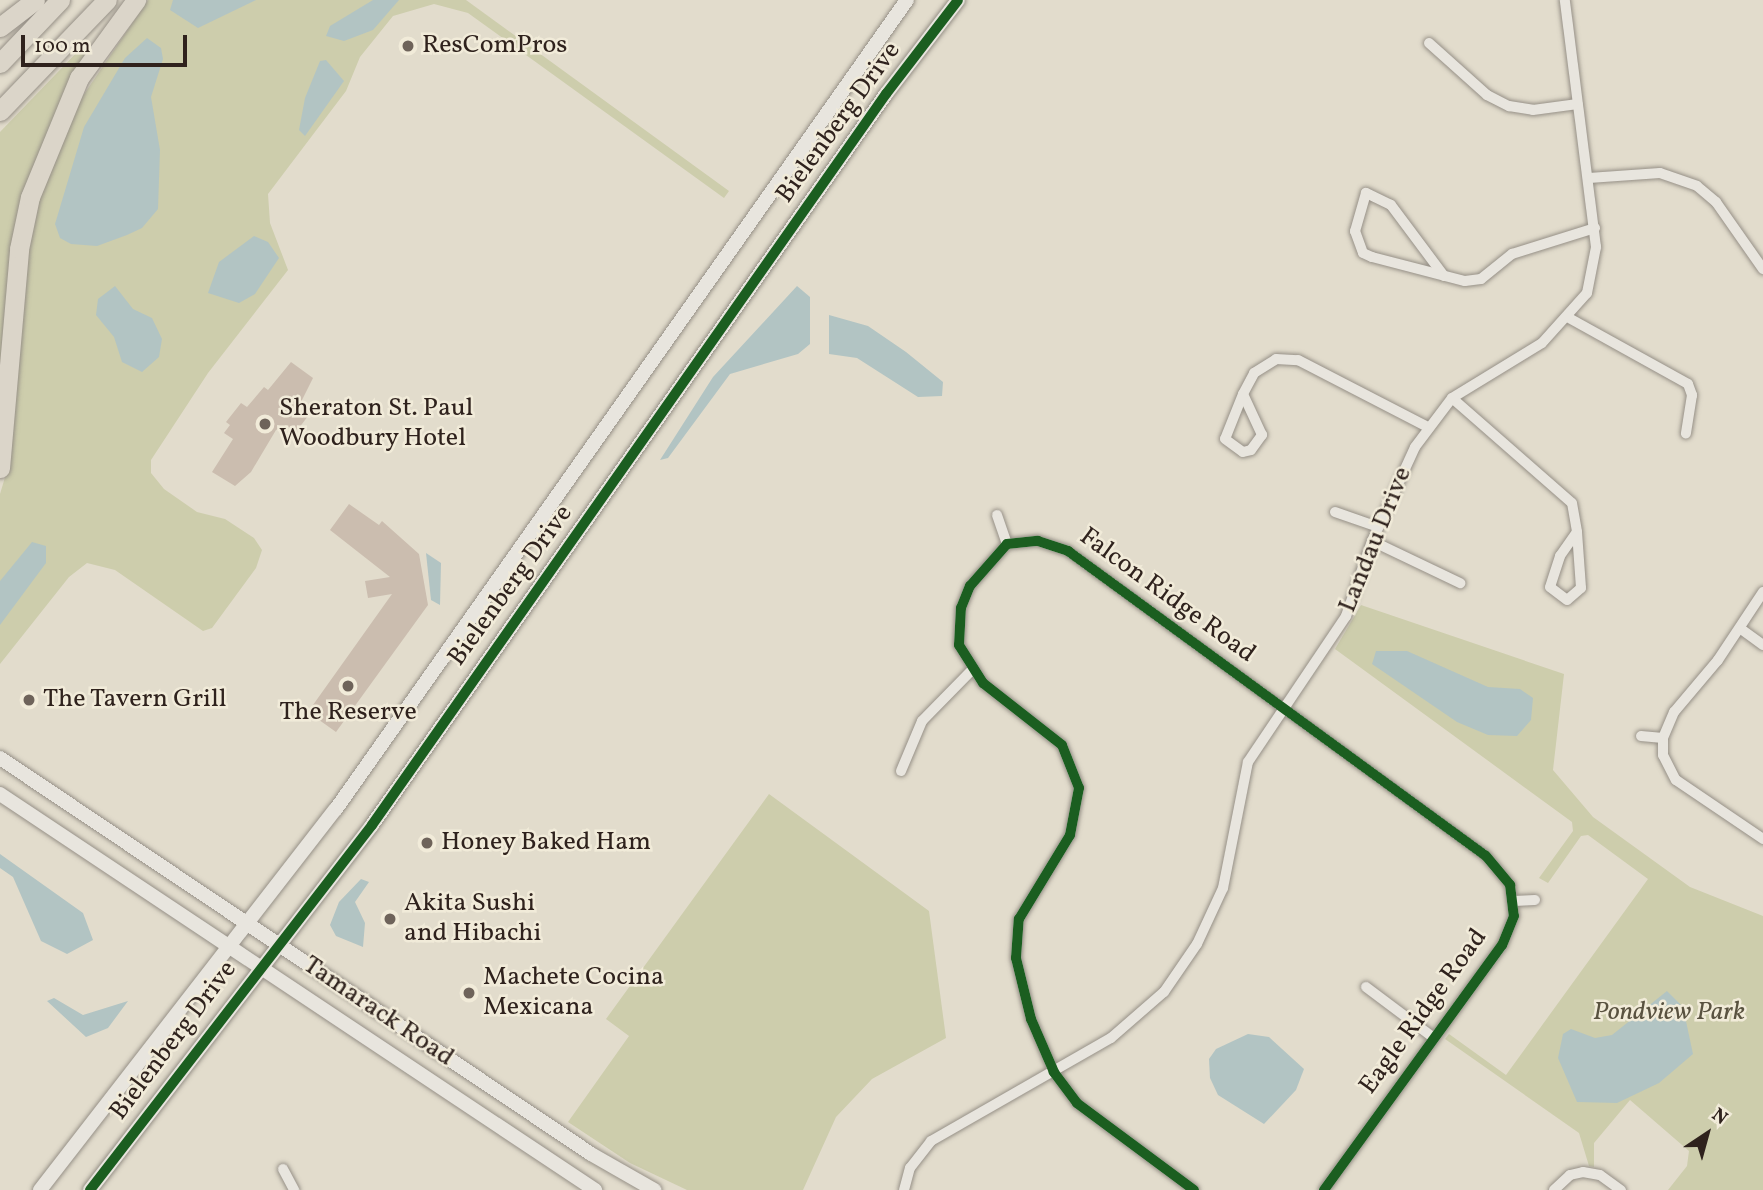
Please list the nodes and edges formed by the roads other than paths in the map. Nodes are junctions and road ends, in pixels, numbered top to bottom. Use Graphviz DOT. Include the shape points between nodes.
graph roads {
  1 [pos="35,0"];
  2 [pos="60,0"];
  3 [pos="107,0"];
  4 [pos="136,0"];
  5 [pos="907,0"];
  6 [pos="958,0"];
  7 [pos="1565,0"];
  8 [pos="0,27"];
  9 [pos="1429,43"];
  10 [pos="0,63"];
  11 [pos="1578,104"];
  12 [pos="0,111"];
  13 [pos="1589,178"];
  14 [pos="1595,228"];
  15 [pos="1763,270"];
  16 [pos="1444,275"];
  17 [pos="1569,318"];
  18 [pos="1243,394"];
  19 [pos="1452,398"];
  20 [pos="1428,427"];
  21 [pos="1686,434"];
  22 [pos="0,468"];
  23 [pos="1335,512"];
  24 [pos="997,516"];
  25 [pos="1378,527"];
  26 [pos="1577,532"];
  27 [pos="1372,541"];
  28 [pos="1007,544"];
  29 [pos="1461,583"];
  30 [pos="1763,592"];
  31 [pos="1741,629"];
  32 [pos="1763,645"];
  33 [pos="971,671"];
  34 [pos="1281,707"];
  35 [pos="1642,736"];
  36 [pos="1663,738"];
  37 [pos="0,758"];
  38 [pos="901,771"];
  39 [pos="0,794"];
  40 [pos="1763,839"];
  41 [pos="1535,900"];
  42 [pos="1514,901"];
  43 [pos="246,922"];
  44 [pos="278,943"];
  45 [pos="227,946"];
  46 [pos="258,967"];
  47 [pos="1366,987"];
  48 [pos="1434,1038"];
  49 [pos="1054,1072"];
  50 [pos="284,1169"];
  51 [pos="40,1190"];
  52 [pos="90,1190"];
  53 [pos="294,1190"];
  54 [pos="595,1190"];
  55 [pos="654,1190"];
  56 [pos="904,1190"];
  57 [pos="1194,1190"];
  58 [pos="1324,1190"];
  59 [pos="1554,1190"];
  60 [pos="1621,1190"];
  1 -- 8 [label="highway"];
  2 -- 10 [label="highway"];
  3 -- 12 [label="highway"];
  4 -- 22 [label="highway" via="79,78 30,197 19,249"];
  5 -- 43 [label="street, Bielenberg Drive" via="716,263 534,534 336,809"];
  6 -- 44 [label="street, Bielenberg Drive" via="886,94 372,825"];
  7 -- 11 [label="street, Landau Drive"];
  9 -- 11 [label="street" via="1487,95 1508,106 1533,110"];
  11 -- 13 [label="street, Landau Drive"];
  13 -- 14 [label="street, Landau Drive"];
  13 -- 15 [label="street" via="1660,173 1697,186 1716,202"];
  14 -- 16 [label="street" via="1512,254 1481,279"];
  14 -- 17 [label="street, Landau Drive" via="1592,280"];
  16 -- 16 [label="street" via="1391,205 1366,192 1355,231 1363,253"];
  17 -- 19 [label="street, Landau Drive" via="1526,354"];
  17 -- 21 [label="street" via="1688,384 1692,402"];
  18 -- 18 [label="street" via="1225,439 1243,452 1251,450 1262,435"];
  18 -- 20 [label="street" via="1267,363 1298,360"];
  19 -- 20 [label="street, Landau Drive"];
  19 -- 26 [label="street" via="1572,503"];
  20 -- 25 [label="street, Landau Drive" via="1401,472"];
  23 -- 25 [label="street"];
  24 -- 28 [label="street"];
  25 -- 27 [label="street, Landau Drive"];
  26 -- 26 [label="street" via="1581,588 1567,600 1550,587 1560,556"];
  27 -- 29 [label="street"];
  27 -- 34 [label="street, Landau Drive" via="1346,616"];
  28 -- 33 [label="street" via="978,571 961,608 959,645"];
  28 -- 34 [label="street, Falcon Ridge Road" via="1038,541 1068,551"];
  30 -- 31 [label="street"];
  31 -- 32 [label="street"];
  31 -- 36 [label="street" via="1674,712"];
  33 -- 38 [label="street" via="922,720"];
  33 -- 49 [label="street" via="1050,733 1076,775 1076,820 1019,919 1016,937 1031,1019"];
  34 -- 42 [label="street" via="1486,856 1501,870"];
  34 -- 49 [label="street, Landau Drive" via="1248,762 1223,887 1197,944 1142,1015"];
  35 -- 36 [label="street"];
  36 -- 40 [label="street" via="1663,754 1676,780"];
  37 -- 43 [label="street, Tamarack Road"];
  39 -- 45 [label="street, Tamarack Road"];
  41 -- 42 [label="street"];
  42 -- 48 [label="street, Eagle Ridge Road" via="1502,945"];
  43 -- 44 [label="street, Tamarack Road"];
  43 -- 45 [label="street, Bielenberg Drive"];
  44 -- 46 [label="street, Bielenberg Drive"];
  44 -- 55 [label="street, Tamarack Road" via="590,1154"];
  45 -- 46 [label="street, Tamarack Road"];
  45 -- 51 [label="street, Bielenberg Drive"];
  46 -- 52 [label="street, Bielenberg Drive"];
  46 -- 54 [label="street, Tamarack Road"];
  47 -- 48 [label="street"];
  48 -- 58 [label="street, Eagle Ridge Road"];
  49 -- 56 [label="street, Landau Drive" via="931,1141 910,1168"];
  49 -- 57 [label="street" via="1097,1119"];
  50 -- 53 [label="street"];
  59 -- 60 [label="street" via="1583,1172 1600,1175"];
}
